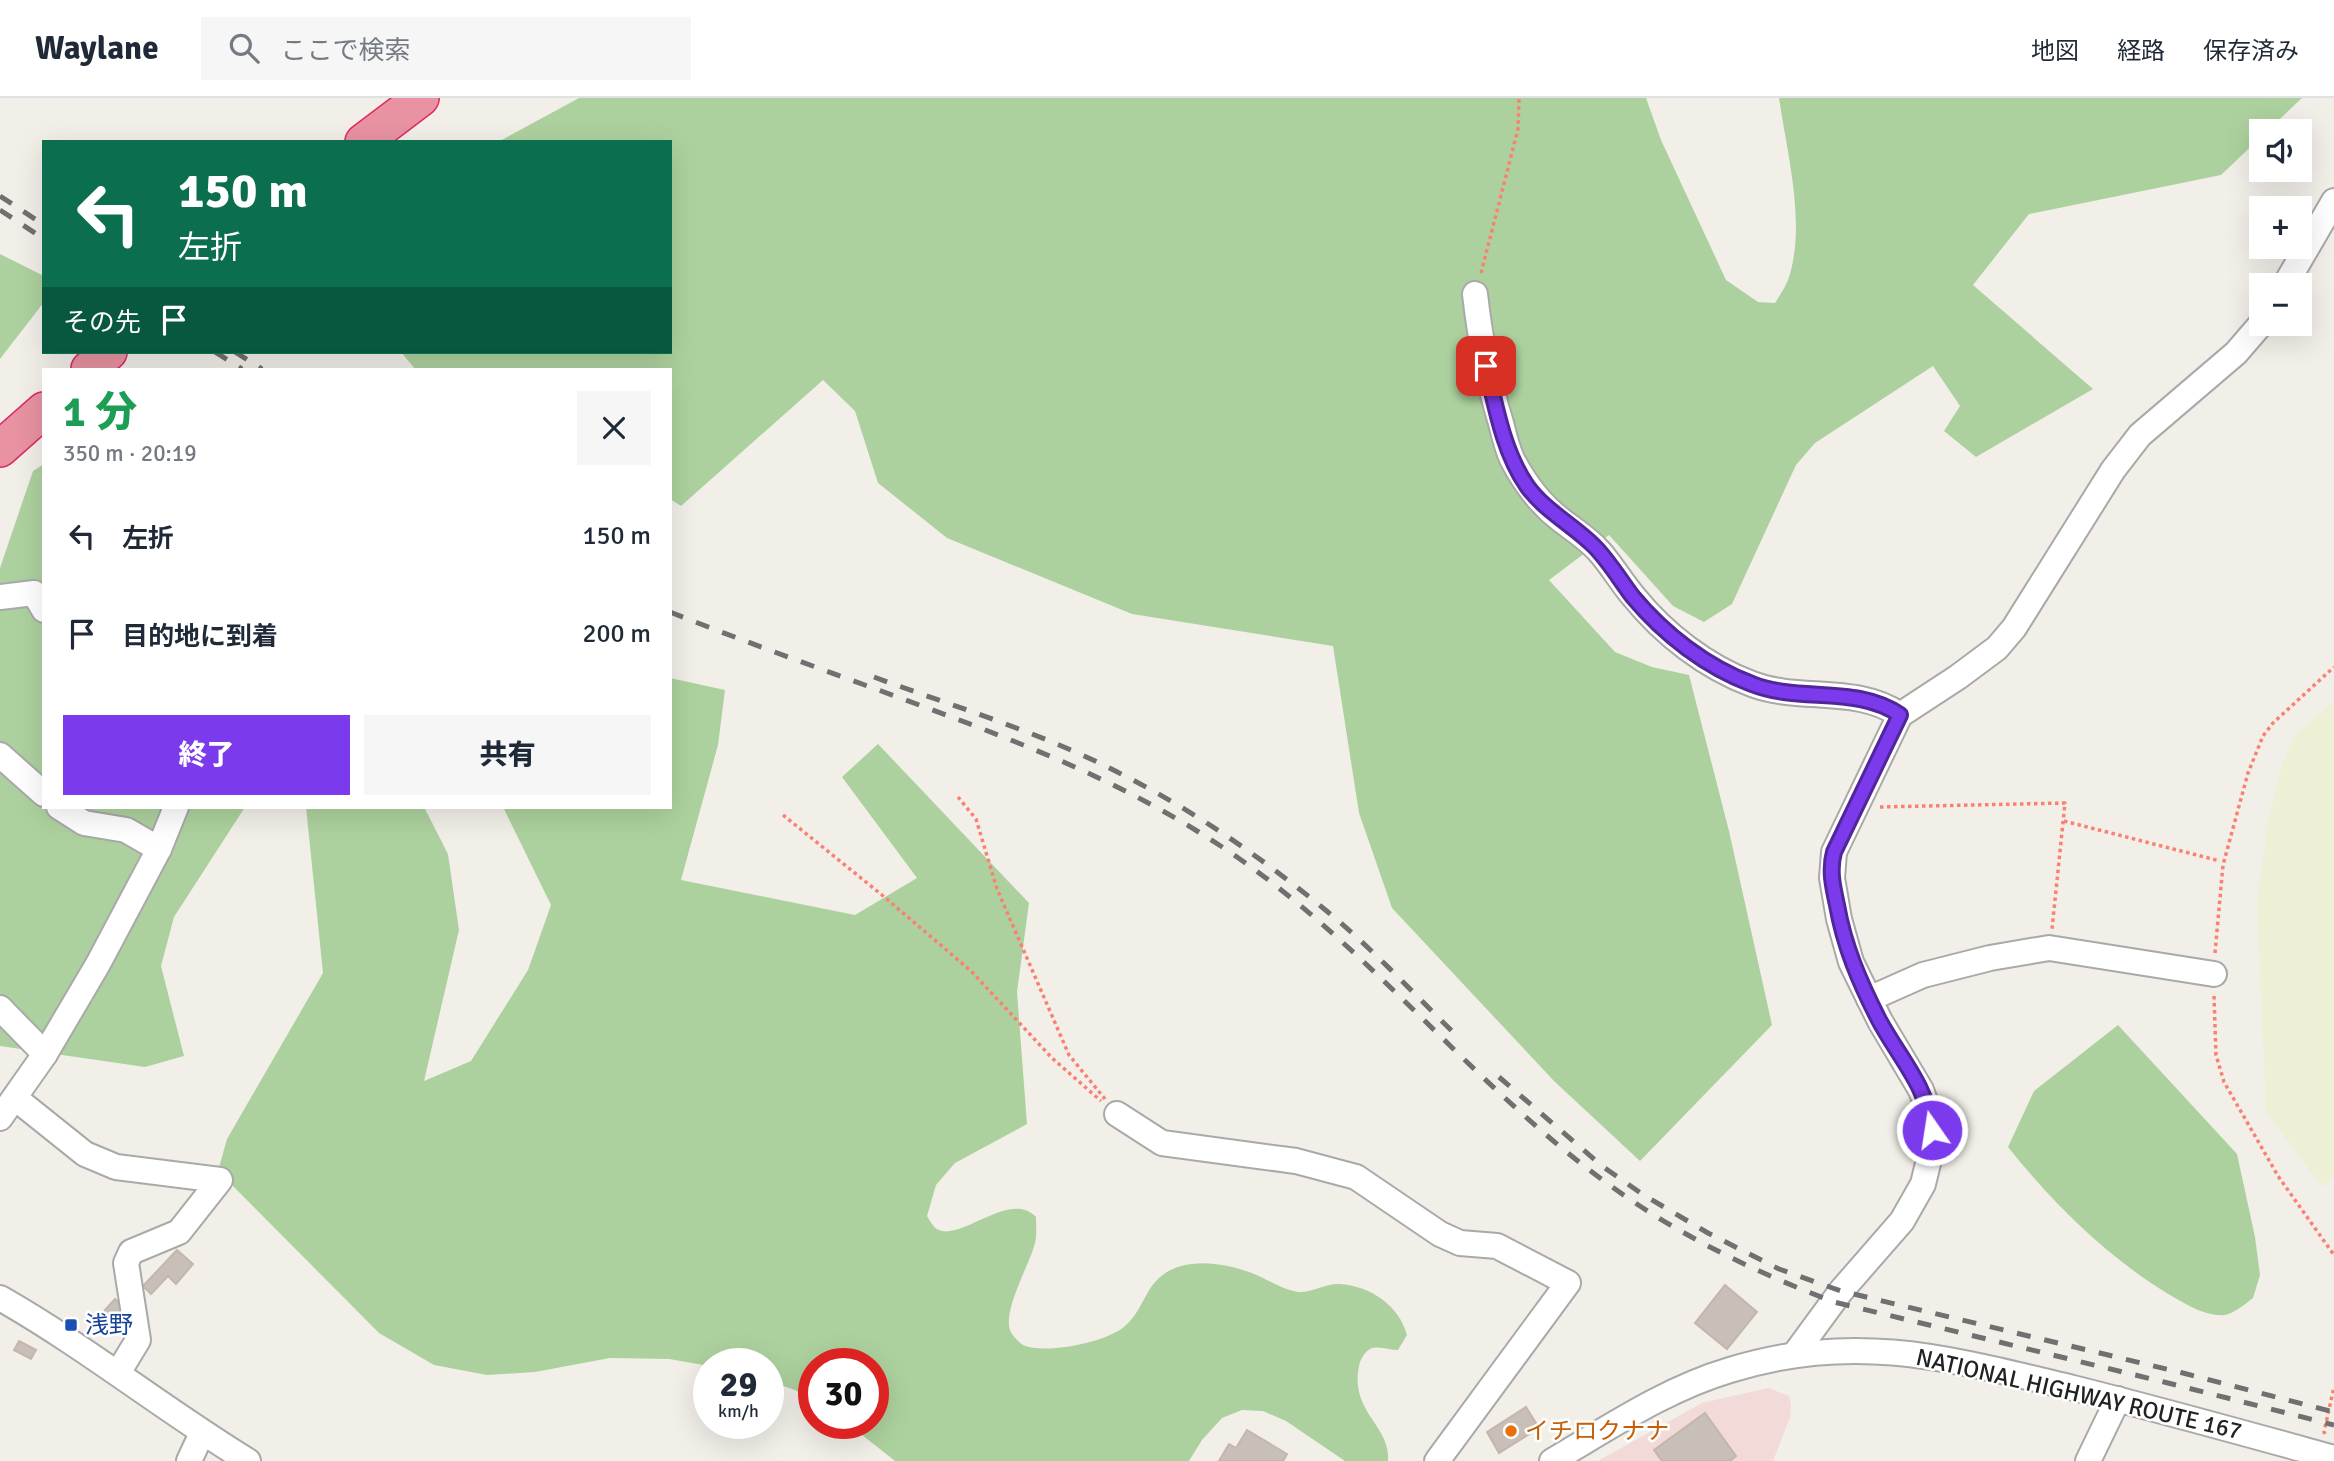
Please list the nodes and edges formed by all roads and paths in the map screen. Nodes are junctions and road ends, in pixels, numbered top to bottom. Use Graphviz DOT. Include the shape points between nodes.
graph roads {
  1 [pos="421,98"];
  2 [pos="1519,98"];
  3 [pos="366,140"];
  4 [pos="2334,201"];
  5 [pos="2292,273"];
  6 [pos="1475,293"];
  7 [pos="2251,336"];
  8 [pos="42,412"];
  9 [pos="0,449"];
  10 [pos="0,597"];
  11 [pos="42,607"];
  12 [pos="2334,667"];
  13 [pos="1900,715"];
  14 [pos="0,755"];
  15 [pos="42,792"];
  16 [pos="958,797"];
  17 [pos="1854,807"];
  18 [pos="62,809"];
  19 [pos="175,809"];
  20 [pos="783,815"];
  21 [pos="2064,821"];
  22 [pos="159,849"];
  23 [pos="2220,861"];
  24 [pos="2049,948"];
  25 [pos="2214,974"];
  26 [pos="1869,999"];
  27 [pos="0,1008"];
  28 [pos="45,1054"];
  29 [pos="15,1098"];
  30 [pos="1117,1114"];
  31 [pos="0,1118"];
  32 [pos="2334,1255"];
  33 [pos="0,1298"];
  34 [pos="1794,1355"];
  35 [pos="118,1373"];
  36 [pos="2334,1387"];
  37 [pos="2118,1399"];
  38 [pos="202,1433"];
  39 [pos="2331,1448"];
  40 [pos="189,1461"];
  41 [pos="248,1461"];
  42 [pos="1437,1461"];
  43 [pos="1552,1461"];
  44 [pos="2088,1461"];
  1 -- 3 [label="highway"];
  2 -- 6 [label="path" via="1518,128"];
  4 -- 5 [label="street"];
  6 -- 13 [label="street" via="1497,412 1511,456 1528,487 1600,552 1635,599 1678,642 1752,684 1875,702"];
  7 -- 13 [label="street" via="2140,435 1997,648"];
  8 -- 9 [label="highway"];
  10 -- 11 [label="street" via="34,593"];
  12 -- 25 [label="path" via="2273,723 2248,773 2223,865"];
  13 -- 17 [label="street"];
  14 -- 15 [label="street"];
  16 -- 30 [label="path" via="976,819 997,889 1069,1055"];
  17 -- 21 [label="path" via="2065,803"];
  17 -- 26 [label="street" via="1834,852 1831,872 1851,962"];
  18 -- 22 [label="street" via="84,824 126,830"];
  19 -- 22 [label="street"];
  20 -- 30 [label="path" via="971,971 1052,1058"];
  21 -- 23 [label="path"];
  21 -- 24 [label="path"];
  22 -- 28 [label="street"];
  24 -- 25 [label="street"];
  24 -- 26 [label="street" via="1923,975"];
  25 -- 32 [label="path" via="2216,1055 2224,1082 2278,1176"];
  26 -- 34 [label="street" via="1928,1106 1932,1130 1928,1168 1902,1221"];
  27 -- 28 [label="street"];
  28 -- 29 [label="street"];
  29 -- 31 [label="street"];
  29 -- 35 [label="street" via="85,1154 116,1167 220,1180 179,1232 131,1252 126,1263 138,1340"];
  30 -- 42 [label="street" via="1162,1143 1296,1161 1356,1177 1440,1234 1460,1243 1497,1246 1568,1283"];
  33 -- 35 [label="street"];
  34 -- 37 [label="street, NATIONAL HIGHWAY ROUTE 167" via="1875,1350 1916,1354"];
  34 -- 43 [label="street, NATIONAL HIGHWAY ROUTE 167" via="1730,1370 1677,1390"];
  35 -- 38 [label="street"];
  36 -- 39 [label="path" via="2324,1432"];
  37 -- 39 [label="street, NATIONAL HIGHWAY ROUTE 167"];
  37 -- 44 [label="street"];
  38 -- 40 [label="street"];
  38 -- 41 [label="street"];
}
